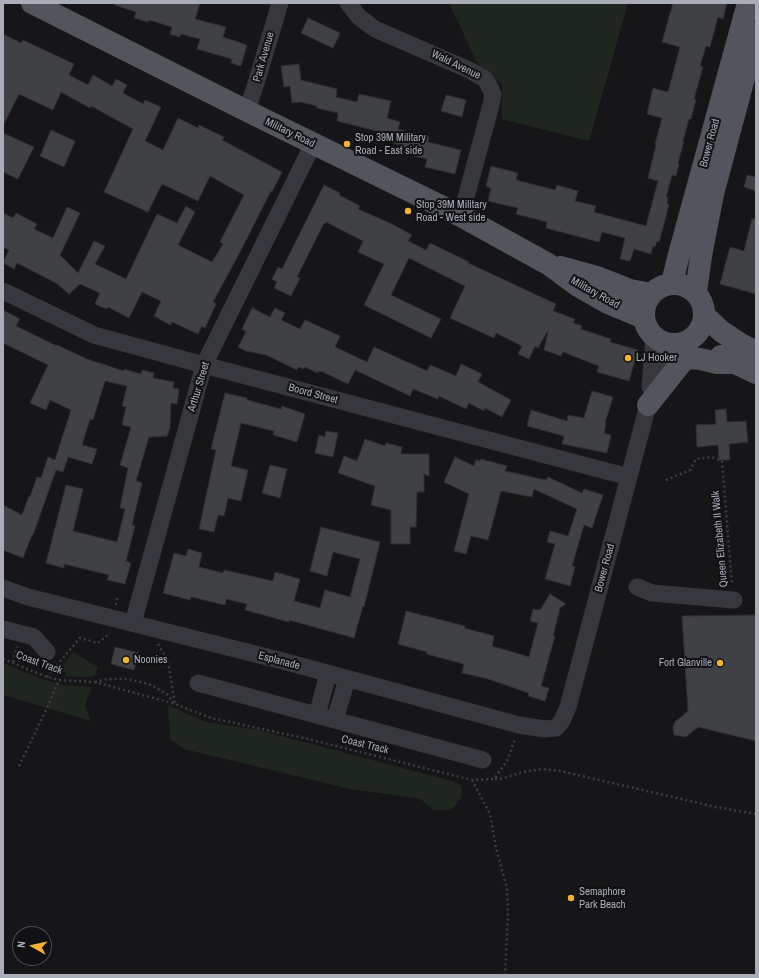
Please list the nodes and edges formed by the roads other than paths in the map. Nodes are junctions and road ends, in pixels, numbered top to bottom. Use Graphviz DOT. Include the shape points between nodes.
graph roads {
  1 [pos="280,3"];
  2 [pos="348,3"];
  3 [pos="748,3"];
  4 [pos="40,5"];
  5 [pos="756,33"];
  6 [pos="247,111"];
  7 [pos="313,144"];
  8 [pos="461,216"];
  9 [pos="678,258"];
  10 [pos="548,264"];
  11 [pos="597,277"];
  12 [pos="672,283"];
  13 [pos="3,291"];
  14 [pos="696,292"];
  15 [pos="651,294"];
  16 [pos="705,316"];
  17 [pos="649,327"];
  18 [pos="684,342"];
  19 [pos="756,352"];
  20 [pos="734,363"];
  21 [pos="204,365"];
  22 [pos="756,373"];
  23 [pos="648,405"];
  24 [pos="629,478"];
  25 [pos="637,587"];
  26 [pos="3,588"];
  27 [pos="734,600"];
  28 [pos="133,623"];
  29 [pos="3,629"];
  30 [pos="47,652"];
  31 [pos="328,674"];
  32 [pos="346,679"];
  33 [pos="198,683"];
  34 [pos="317,715"];
  35 [pos="335,720"];
  36 [pos="556,728"];
  37 [pos="483,760"];
  1 -- 6 [label="street, Park Avenue"];
  2 -- 8 [label="street, Wald Avenue" via="359,17 375,29 469,70 485,79 488,84 493,94 491,106"];
  3 -- 9 [label="main road, Bower Road"];
  4 -- 6 [label="main road, Military Road"];
  5 -- 14 [label="main road, Bower Road" via="712,194"];
  6 -- 7 [label="main road, Military Road"];
  7 -- 8 [label="main road, Military Road"];
  7 -- 21 [label="street, Arthur Street"];
  8 -- 10 [label="main road, Military Road"];
  9 -- 11 [label="main road" via="647,280 629,282"];
  9 -- 12 [label="main road, Bower Road"];
  10 -- 11 [label="main road, Military Road"];
  10 -- 17 [label="main road, Military Road" via="578,286"];
  11 -- 15 [label="main road, Military Road" via="630,290"];
  12 -- 14 [label="main road"];
  12 -- 15 [label="main road"];
  13 -- 21 [label="street, Boord Street" via="94,335"];
  14 -- 16 [label="main road" via="702,302"];
  15 -- 17 [label="main road" via="646,303"];
  16 -- 18 [label="main road" via="697,334"];
  16 -- 19 [label="main road" via="721,331"];
  17 -- 18 [label="main road" via="660,341 669,344"];
  17 -- 23 [label="street, Bower Road"];
  18 -- 20 [label="main road"];
  18 -- 23 [label="street, Bower Road" via="671,350"];
  20 -- 22 [label="main road"];
  20 -- 23 [label="main road" via="689,358 682,362"];
  21 -- 24 [label="street, Boord Street"];
  21 -- 28 [label="street, Arthur Street"];
  23 -- 24 [label="street, Bower Road"];
  24 -- 36 [label="street, Bower Road" via="568,708"];
  25 -- 27 [label="street" via="652,593"];
  26 -- 28 [label="street, Esplanade" via="28,597"];
  28 -- 31 [label="street, Esplanade"];
  29 -- 30 [label="street" via="34,637"];
  31 -- 32 [label="street, Esplanade"];
  31 -- 34 [label="street"];
  32 -- 35 [label="street"];
  32 -- 36 [label="street, Esplanade" via="519,725"];
  33 -- 34 [label="street"];
  34 -- 35 [label="street"];
  35 -- 37 [label="street"];
}
